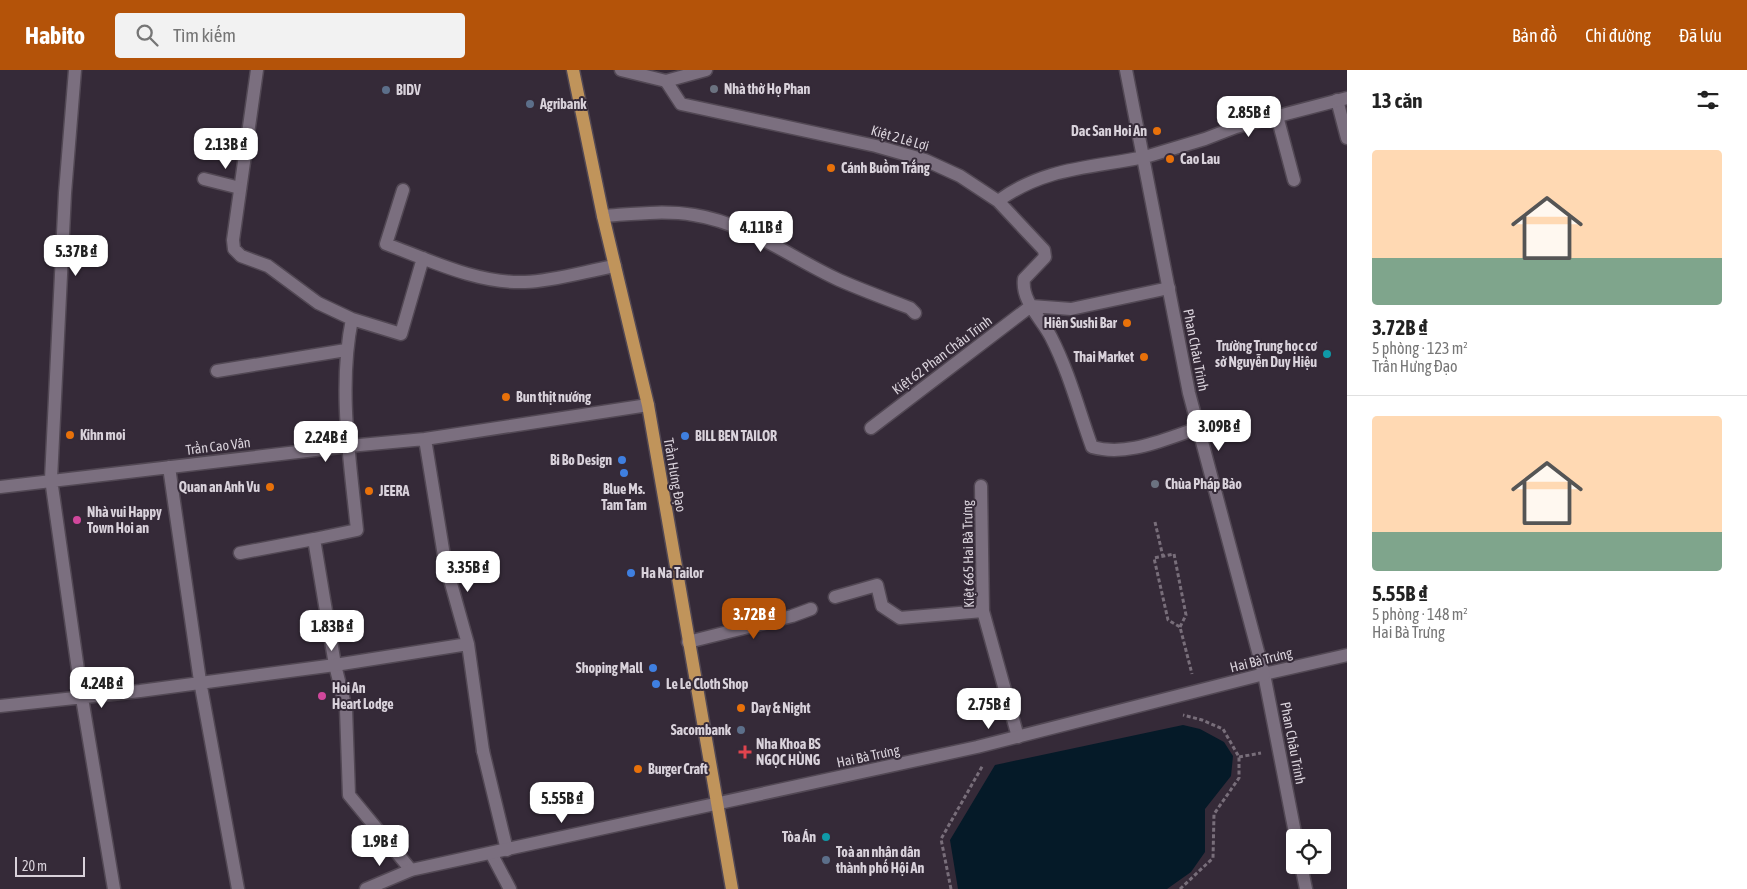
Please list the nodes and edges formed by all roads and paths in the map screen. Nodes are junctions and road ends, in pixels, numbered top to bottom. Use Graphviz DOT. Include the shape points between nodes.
graph roads {
  1 [pos="76,70"];
  2 [pos="257,70"];
  3 [pos="573,70"];
  4 [pos="622,70"];
  5 [pos="706,70"];
  6 [pos="1126,70"];
  7 [pos="666,81"];
  8 [pos="1342,99"];
  9 [pos="1277,116"];
  10 [pos="1347,138"];
  11 [pos="1145,157"];
  12 [pos="204,179"];
  13 [pos="1294,180"];
  14 [pos="240,188"];
  15 [pos="403,190"];
  16 [pos="998,201"];
  17 [pos="603,216"];
  18 [pos="423,258"];
  19 [pos="615,266"];
  20 [pos="1169,288"];
  21 [pos="1031,306"];
  22 [pos="915,312"];
  23 [pos="352,319"];
  24 [pos="346,350"];
  25 [pos="217,371"];
  26 [pos="648,405"];
  27 [pos="871,428"];
  28 [pos="1198,428"];
  29 [pos="425,439"];
  30 [pos="348,446"];
  31 [pos="169,467"];
  32 [pos="51,480"];
  33 [pos="982,486"];
  34 [pos="0,487"];
  35 [pos="1154,522"];
  36 [pos="314,538"];
  37 [pos="240,552"];
  38 [pos="1163,556"];
  39 [pos="835,597"];
  40 [pos="811,609"];
  41 [pos="983,611"];
  42 [pos="1180,627"];
  43 [pos="688,642"];
  44 [pos="468,644"];
  45 [pos="1347,655"];
  46 [pos="335,665"];
  47 [pos="1264,674"];
  48 [pos="200,681"];
  49 [pos="1197,691"];
  50 [pos="82,698"];
  51 [pos="0,706"];
  52 [pos="1174,717"];
  53 [pos="1018,737"];
  54 [pos="990,764"];
  55 [pos="718,804"];
  56 [pos="1294,829"];
  57 [pos="507,850"];
  58 [pos="491,853"];
  59 [pos="411,870"];
  60 [pos="1303,874"];
  61 [pos="114,889"];
  62 [pos="238,889"];
  63 [pos="366,889"];
  64 [pos="510,889"];
  65 [pos="732,889"];
  66 [pos="951,889"];
  67 [pos="1180,889"];
  68 [pos="1306,889"];
  1 -- 32 [label="street" via="65,193"];
  2 -- 14 [label="street"];
  3 -- 17 [label="main road, Trần Hưng Đạo"];
  4 -- 7 [label="street"];
  5 -- 7 [label="street"];
  6 -- 11 [label="street, Phan Châu Trinh"];
  7 -- 16 [label="street, Kiệt 2 Lê Lợi" via="681,104 876,146 925,160 960,176"];
  8 -- 9 [label="street"];
  8 -- 10 [label="street"];
  9 -- 11 [label="street"];
  9 -- 13 [label="street"];
  11 -- 16 [label="street" via="1041,176"];
  11 -- 20 [label="street, Phan Châu Trinh"];
  12 -- 14 [label="street"];
  14 -- 23 [label="street" via="234,249 241,256 268,266 318,303"];
  15 -- 18 [label="street" via="386,244"];
  16 -- 21 [label="street, Kiệt 2 Lê Lợi" via="1045,252 1045,257 1024,279 1024,292"];
  17 -- 19 [label="main road, Trần Hưng Đạo"];
  17 -- 22 [label="street" via="660,212 693,214 718,220 759,237 839,280"];
  18 -- 19 [label="street" via="495,280 525,282"];
  18 -- 23 [label="street" via="401,334"];
  19 -- 26 [label="main road, Trần Hưng Đạo"];
  20 -- 21 [label="street" via="1071,309"];
  20 -- 28 [label="street, Phan Châu Trinh"];
  21 -- 27 [label="street, Kiệt 62 Phan Châu Trinh"];
  21 -- 28 [label="street" via="1051,336 1092,447 1107,451 1125,450"];
  23 -- 24 [label="street"];
  24 -- 25 [label="street"];
  24 -- 30 [label="street"];
  26 -- 29 [label="street, Trần Cao Vân"];
  26 -- 43 [label="main road, Trần Hưng Đạo"];
  28 -- 47 [label="street, Phan Châu Trinh"];
  29 -- 30 [label="street, Trần Cao Vân"];
  29 -- 44 [label="street" via="445,562"];
  30 -- 31 [label="street, Trần Cao Vân"];
  30 -- 36 [label="street" via="357,530"];
  31 -- 32 [label="street, Trần Cao Vân"];
  31 -- 48 [label="street"];
  32 -- 34 [label="street, Trần Cao Vân"];
  32 -- 50 [label="street"];
  33 -- 41 [label="street, Kiệt 665 Hai Bà Trưng"];
  35 -- 38 [label="path"];
  36 -- 37 [label="street"];
  36 -- 46 [label="street"];
  38 -- 42 [label="path" via="1154,558 1168,620"];
  38 -- 42 [label="path" via="1174,554 1186,615"];
  39 -- 41 [label="street" via="877,585 882,606 900,618"];
  40 -- 43 [label="street"];
  41 -- 53 [label="street, Kiệt 665 Hai Bà Trưng"];
  42 -- 49 [label="path"];
  43 -- 55 [label="main road, Trần Hưng Đạo"];
  44 -- 46 [label="street"];
  44 -- 57 [label="street" via="483,751"];
  45 -- 47 [label="street, Hai Bà Trưng"];
  46 -- 48 [label="street"];
  46 -- 59 [label="street" via="346,710 349,795"];
  47 -- 49 [label="street, Hai Bà Trưng"];
  47 -- 56 [label="street, Phan Châu Trinh"];
  48 -- 50 [label="street"];
  48 -- 62 [label="street"];
  49 -- 53 [label="street, Hai Bà Trưng"];
  50 -- 51 [label="street"];
  50 -- 61 [label="street"];
  52 -- 67 [label="path" via="1183,715 1223,729 1239,757 1239,778 1214,814 1213,858"];
  53 -- 55 [label="street, Hai Bà Trưng"];
  54 -- 66 [label="path" via="980,766 941,839"];
  55 -- 57 [label="street, Hai Bà Trưng"];
  55 -- 65 [label="main road, Trần Hưng Đạo"];
  57 -- 58 [label="street, Hai Bà Trưng"];
  58 -- 59 [label="street, Hai Bà Trưng"];
  58 -- 64 [label="street"];
  59 -- 63 [label="street, Hai Bà Trưng"];
  60 -- 68 [label="street"];
}
